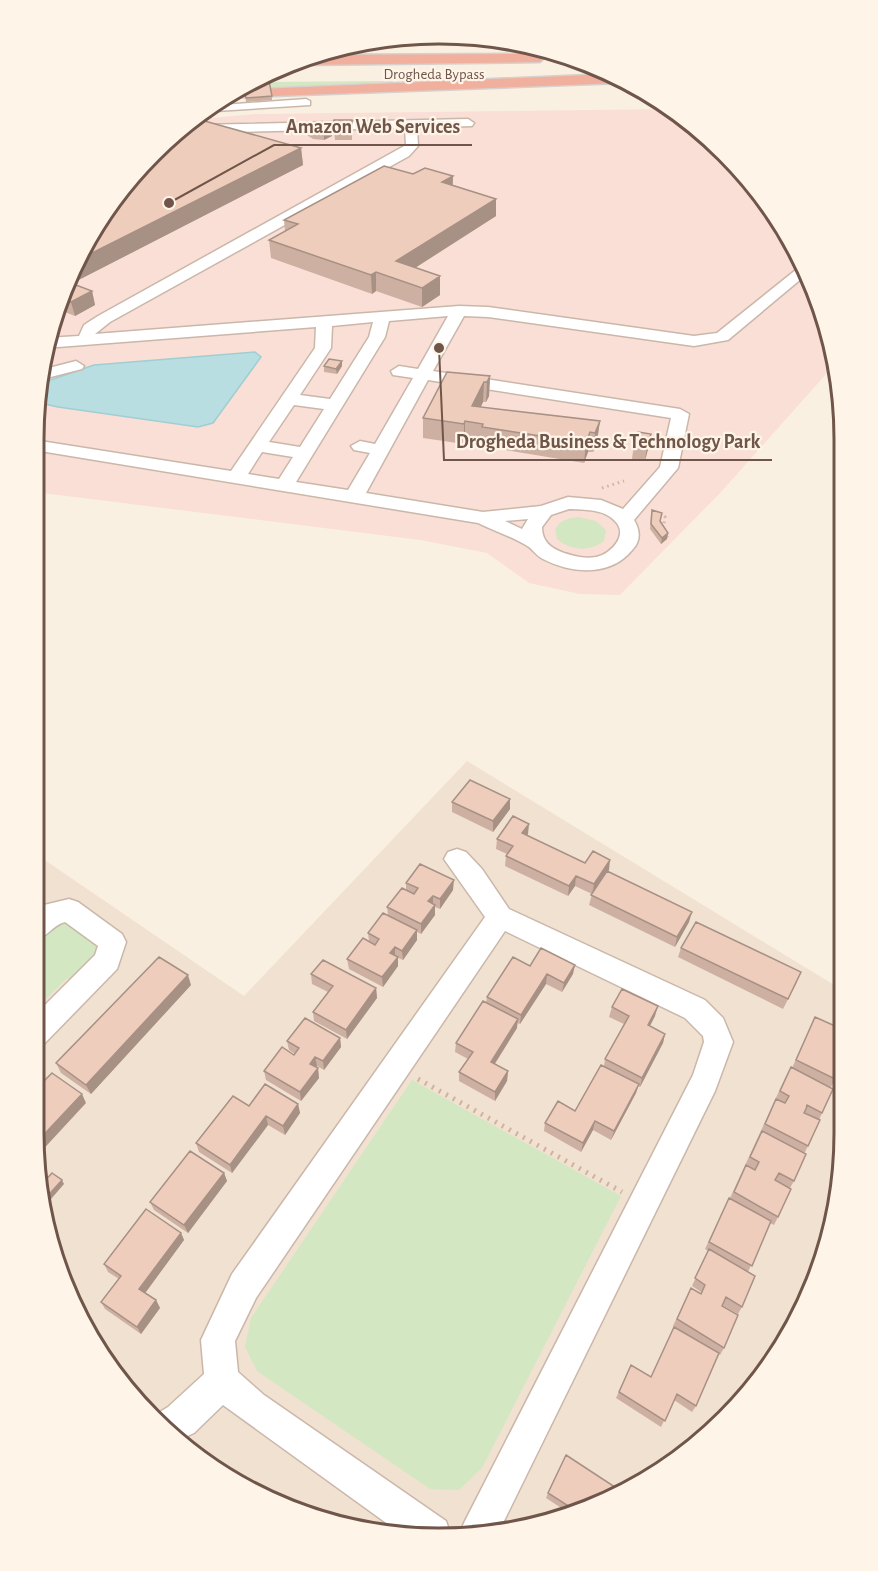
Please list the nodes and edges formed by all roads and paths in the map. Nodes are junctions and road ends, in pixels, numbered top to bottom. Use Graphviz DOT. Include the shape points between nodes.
graph roads {
  1 [pos="382,48"];
  2 [pos="524,53"];
  3 [pos="531,54"];
  4 [pos="329,59"];
  5 [pos="588,73"];
  6 [pos="294,75"];
  7 [pos="602,79"];
  8 [pos="244,94"];
  9 [pos="306,103"];
  10 [pos="221,109"];
  11 [pos="468,123"];
  12 [pos="411,125"];
  13 [pos="192,130"];
  14 [pos="798,273"];
  15 [pos="459,311"];
  16 [pos="382,318"];
  17 [pos="324,323"];
  18 [pos="86,340"];
  19 [pos="56,342"];
  20 [pos="76,366"];
  21 [pos="399,371"];
  22 [pos="49,373"];
  23 [pos="424,376"];
  24 [pos="289,399"];
  25 [pos="334,405"];
  26 [pos="258,446"];
  27 [pos="360,446"];
  28 [pos="44,447"];
  29 [pos="381,450"];
  30 [pos="305,453"];
  31 [pos="236,478"];
  32 [pos="278,485"];
  33 [pos="650,490"];
  34 [pos="354,496"];
  35 [pos="261,501"];
  36 [pos="378,501"];
  37 [pos="596,505"];
  38 [pos="544,511"];
  39 [pos="630,513"];
  40 [pos="367,518"];
  41 [pos="483,518"];
  42 [pos="668,537"];
  43 [pos="535,543"];
  44 [pos="457,859"];
  45 [pos="500,917"];
  46 [pos="44,921"];
  47 [pos="44,1025"];
  48 [pos="396,1066"];
  49 [pos="643,1204"];
  50 [pos="222,1381"];
  51 [pos="173,1425"];
  52 [pos="483,1525"];
  53 [pos="424,1527"];
  1 -- 2 [label="highway"];
  3 -- 4 [label="highway, Drogheda Bypass"];
  5 -- 6 [label="highway, Drogheda Bypass"];
  7 -- 8 [label="highway"];
  9 -- 10 [label="street"];
  11 -- 12 [label="street"];
  12 -- 13 [label="street"];
  12 -- 18 [label="street" via="412,146 405,153 105,319 90,328"];
  14 -- 15 [label="street" via="722,337 710,340"];
  15 -- 16 [label="street"];
  15 -- 23 [label="street"];
  16 -- 17 [label="street"];
  16 -- 25 [label="street" via="377,337"];
  17 -- 18 [label="street"];
  17 -- 24 [label="street" via="323,348"];
  18 -- 19 [label="street"];
  20 -- 22 [label="street"];
  21 -- 23 [label="street"];
  23 -- 29 [label="street"];
  23 -- 33 [label="street" via="680,414 669,468"];
  24 -- 25 [label="street"];
  24 -- 26 [label="street"];
  25 -- 30 [label="street"];
  26 -- 30 [label="street"];
  26 -- 31 [label="street"];
  27 -- 29 [label="street"];
  28 -- 31 [label="street"];
  29 -- 34 [label="street"];
  30 -- 32 [label="street"];
  31 -- 32 [label="street"];
  32 -- 34 [label="street"];
  32 -- 35 [label="street"];
  33 -- 37 [label="street"];
  33 -- 39 [label="street"];
  34 -- 36 [label="street"];
  36 -- 40 [label="street"];
  36 -- 41 [label="street"];
  37 -- 38 [label="street" via="568,503"];
  37 -- 39 [label="street" via="616,513"];
  38 -- 41 [label="street"];
  38 -- 43 [label="street" via="532,526"];
  39 -- 42 [label="path" via="665,517 663,530"];
  39 -- 43 [label="street" via="632,538 627,548 605,561 573,563 550,555"];
  41 -- 43 [label="street"];
  44 -- 45 [label="street"];
  45 -- 48 [label="street"];
  45 -- 49 [label="street" via="695,1009 715,1026 720,1043"];
  46 -- 47 [label="street" via="53,913 69,910 113,942 107,961"];
  48 -- 49 [label="path"];
  48 -- 50 [label="street" via="244,1286 218,1340"];
  49 -- 52 [label="street"];
  50 -- 51 [label="street"];
  50 -- 53 [label="street" via="252,1407"];
}
